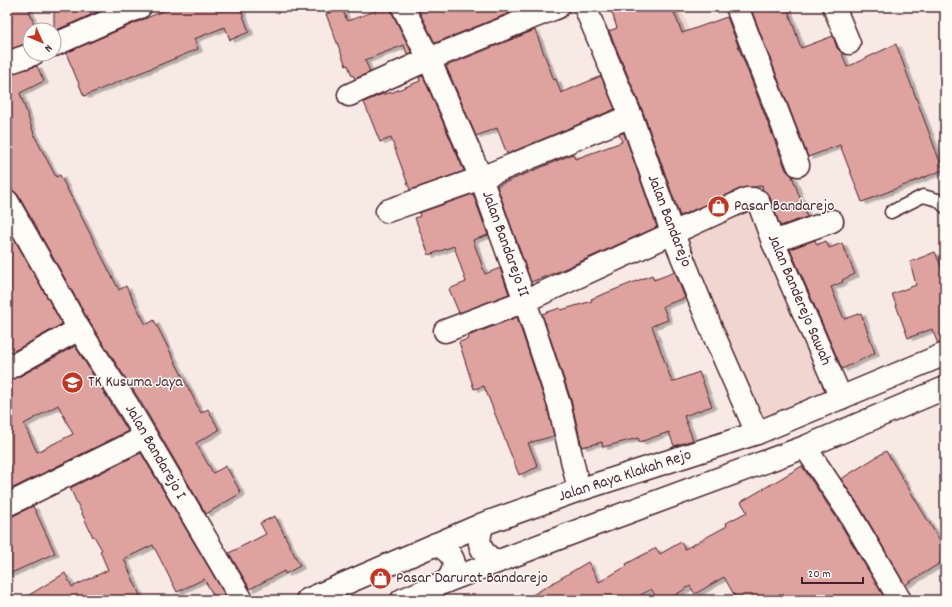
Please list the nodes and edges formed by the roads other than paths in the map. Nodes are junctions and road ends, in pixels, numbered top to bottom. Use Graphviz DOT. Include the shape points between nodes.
graph roads {
  1 [pos="140,7"];
  2 [pos="403,7"];
  3 [pos="558,7"];
  4 [pos="585,7"];
  5 [pos="737,7"];
  6 [pos="834,7"];
  7 [pos="62,41"];
  8 [pos="849,43"];
  9 [pos="22,58"];
  10 [pos="429,59"];
  11 [pos="7,63"];
  12 [pos="350,95"];
  13 [pos="631,116"];
  14 [pos="798,165"];
  15 [pos="481,178"];
  16 [pos="7,201"];
  17 [pos="945,207"];
  18 [pos="387,211"];
  19 [pos="891,212"];
  20 [pos="832,221"];
  21 [pos="672,232"];
  22 [pos="773,242"];
  23 [pos="525,301"];
  24 [pos="79,329"];
  25 [pos="444,331"];
  26 [pos="945,354"];
  27 [pos="7,369"];
  28 [pos="945,388"];
  29 [pos="841,398"];
  30 [pos="757,433"];
  31 [pos="146,437"];
  32 [pos="805,447"];
  33 [pos="579,490"];
  34 [pos="7,505"];
  35 [pos="483,524"];
  36 [pos="436,544"];
  37 [pos="497,562"];
  38 [pos="447,581"];
  39 [pos="242,600"];
  40 [pos="306,600"];
  41 [pos="402,600"];
  42 [pos="900,600"];
  1 -- 7 [label="street"];
  2 -- 10 [label="street, Jalan Bandarejo II"];
  3 -- 10 [label="street"];
  4 -- 13 [label="street, Jalan Bandarejo"];
  5 -- 14 [label="street"];
  6 -- 8 [label="street"];
  9 -- 11 [label="street"];
  10 -- 12 [label="street"];
  10 -- 15 [label="street, Jalan Bandarejo II"];
  13 -- 15 [label="street"];
  13 -- 21 [label="street, Jalan Bandarejo"];
  15 -- 18 [label="street"];
  15 -- 23 [label="street, Jalan Bandarejo II"];
  16 -- 24 [label="street, Jalan Bandarejo I"];
  17 -- 19 [label="lane" via="938,200 923,196"];
  20 -- 22 [label="street"];
  21 -- 22 [label="street, Jalan Banderejo Sawah" via="747,199 753,199 758,201"];
  21 -- 23 [label="street"];
  21 -- 30 [label="street, Jalan Bandarejo"];
  22 -- 29 [label="street, Jalan Banderejo Sawah"];
  23 -- 25 [label="street"];
  23 -- 33 [label="street, Jalan Bandarejo II" via="559,404"];
  24 -- 27 [label="street"];
  24 -- 31 [label="street, Jalan Bandarejo I"];
  26 -- 29 [label="street, Jalan Raya Klakah Rejo"];
  28 -- 32 [label="street, Jalan Raya Klakah Rejo"];
  29 -- 30 [label="street, Jalan Raya Klakah Rejo"];
  30 -- 33 [label="street, Jalan Raya Klakah Rejo"];
  31 -- 34 [label="street"];
  31 -- 39 [label="street, Jalan Bandarejo I"];
  32 -- 37 [label="street, Jalan Raya Klakah Rejo"];
  32 -- 42 [label="street" via="849,513"];
  33 -- 35 [label="street, Jalan Raya Klakah Rejo"];
  35 -- 36 [label="street, Jalan Raya Klakah Rejo"];
  35 -- 37 [label="street" via="479,535 480,547 487,556"];
  36 -- 38 [label="street" via="452,556 454,565"];
  36 -- 40 [label="street, Jalan Raya Klakah Rejo"];
  37 -- 38 [label="street, Jalan Raya Klakah Rejo"];
  38 -- 41 [label="street, Jalan Raya Klakah Rejo"];
}
